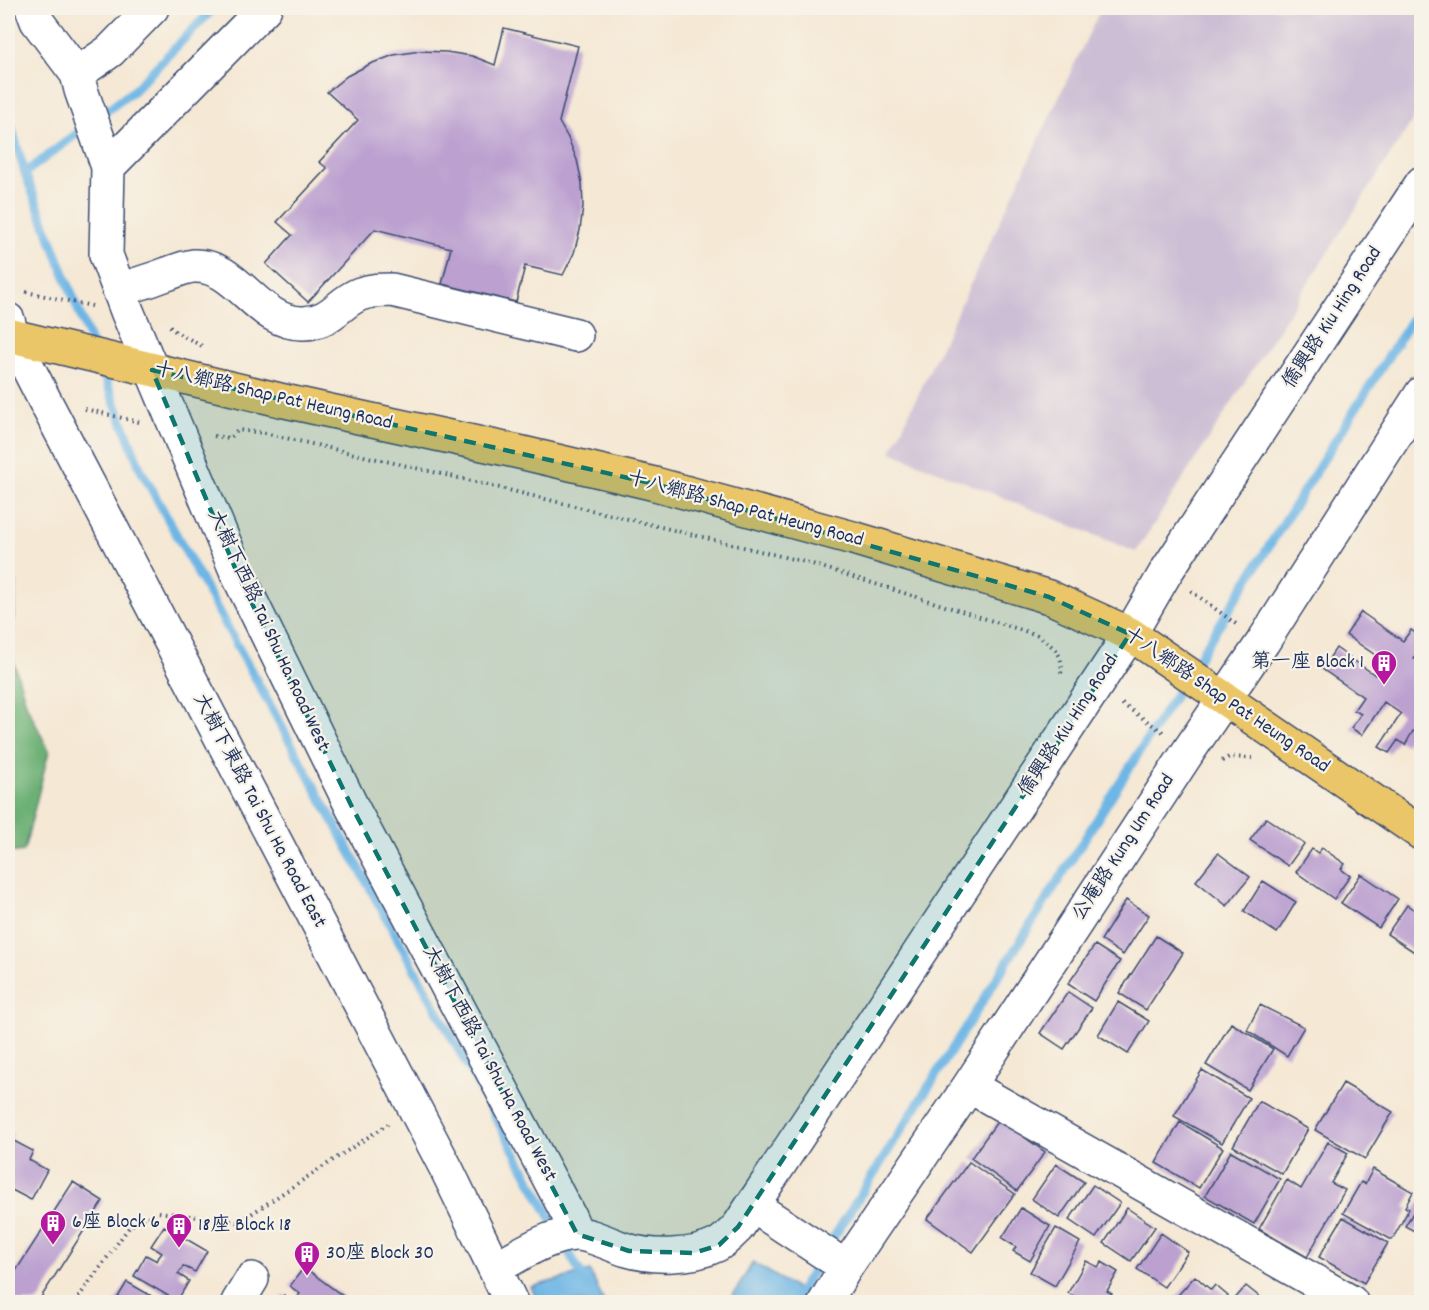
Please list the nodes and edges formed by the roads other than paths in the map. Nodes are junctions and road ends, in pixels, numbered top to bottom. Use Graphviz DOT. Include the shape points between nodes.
graph roads {
  1 [pos="32,8"];
  2 [pos="152,8"];
  3 [pos="265,8"];
  4 [pos="79,82"];
  5 [pos="105,156"];
  6 [pos="1422,183"];
  7 [pos="108,299"];
  8 [pos="15,333"];
  9 [pos="576,335"];
  10 [pos="143,367"];
  11 [pos="1422,393"];
  12 [pos="1136,638"];
  13 [pos="1224,700"];
  14 [pos="1422,834"];
  15 [pos="969,1086"];
  16 [pos="753,1206"];
  17 [pos="577,1234"];
  18 [pos="846,1267"];
  19 [pos="495,1268"];
  20 [pos="1315,1293"];
  21 [pos="512,1302"];
  22 [pos="825,1302"];
  23 [pos="1351,1302"];
  1 -- 4 [label="street, 大樹下西路 Tai Shu Ha Road West"];
  2 -- 4 [label="street"];
  3 -- 5 [label="street"];
  4 -- 5 [label="street, 大樹下西路 Tai Shu Ha Road West"];
  5 -- 7 [label="street, 大樹下西路 Tai Shu Ha Road West"];
  6 -- 12 [label="street, 僑興路 Kiu Hing Road" via="1166,572"];
  7 -- 9 [label="street" via="192,266 206,267 219,272 267,312 292,322 318,321 360,294 392,290"];
  7 -- 10 [label="street, 大樹下西路 Tai Shu Ha Road West"];
  8 -- 10 [label="main road, 十八鄉路 Shap Pat Heung Road"];
  8 -- 19 [label="street, 大樹下東路 Tai Shu Ha Road East" via="45,401"];
  10 -- 12 [label="main road, 十八鄉路 Shap Pat Heung Road" via="655,484 853,538 1049,597"];
  10 -- 17 [label="street, 大樹下西路 Tai Shu Ha Road West" via="164,427 352,807"];
  11 -- 13 [label="street, 公庵路 Kung Um Road"];
  12 -- 13 [label="main road, 十八鄉路 Shap Pat Heung Road"];
  12 -- 16 [label="street, 僑興路 Kiu Hing Road" via="1103,694"];
  13 -- 14 [label="main road, 十八鄉路 Shap Pat Heung Road"];
  13 -- 15 [label="street, 公庵路 Kung Um Road"];
  15 -- 18 [label="street, 公庵路 Kung Um Road"];
  15 -- 20 [label="street"];
  16 -- 17 [label="street, 僑興路 Kiu Hing Road" via="719,1245 694,1253 657,1255 629,1251"];
  16 -- 18 [label="street"];
  17 -- 19 [label="street" via="551,1238"];
  18 -- 22 [label="street, 公庵路 Kung Um Road"];
  19 -- 21 [label="street, 大樹下東路 Tai Shu Ha Road East"];
  20 -- 23 [label="street"];
}
